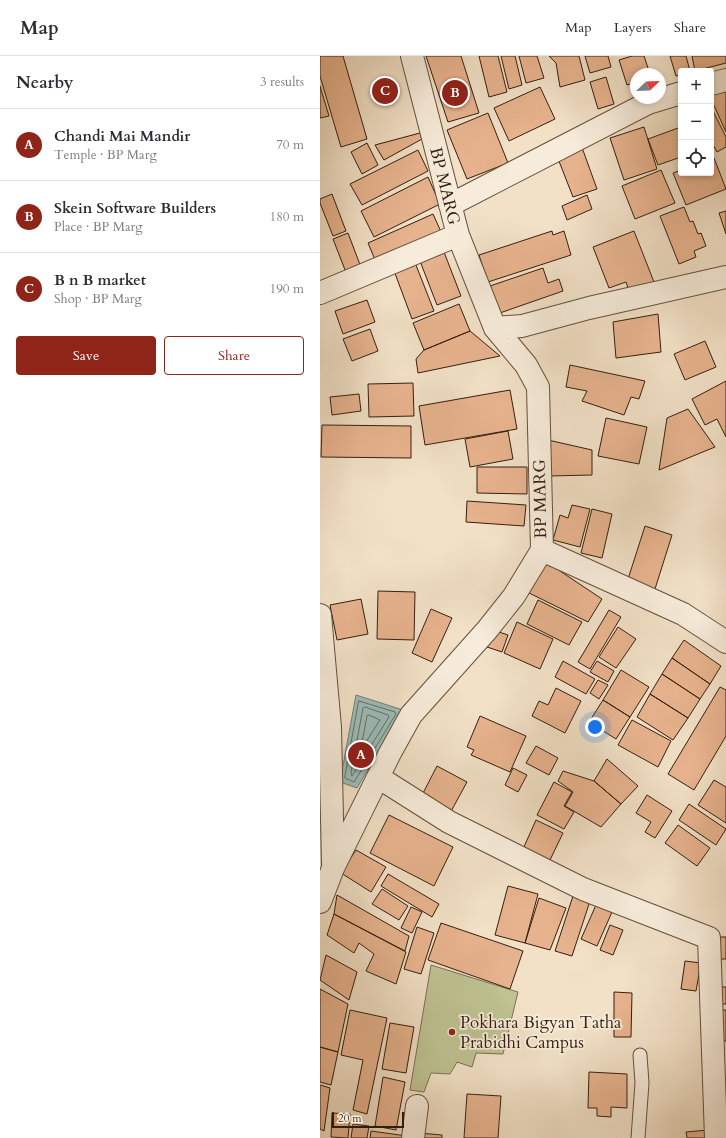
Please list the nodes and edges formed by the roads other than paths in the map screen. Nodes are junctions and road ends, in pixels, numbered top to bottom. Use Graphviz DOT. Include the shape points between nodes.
graph roads {
  1 [pos="412,56"];
  2 [pos="726,80"];
  3 [pos="714,83"];
  4 [pos="678,94"];
  5 [pos="450,205"];
  6 [pos="458,235"];
  7 [pos="726,277"];
  8 [pos="320,293"];
  9 [pos="495,328"];
  10 [pos="542,550"];
  11 [pos="320,615"];
  12 [pos="726,642"];
  13 [pos="378,777"];
  14 [pos="333,868"];
  15 [pos="320,902"];
  16 [pos="640,1055"];
  17 [pos="417,1106"];
  18 [pos="413,1138"];
  19 [pos="638,1138"];
  20 [pos="716,1138"];
  1 -- 5 [label="street, BP MARG"];
  2 -- 3 [label="street"];
  4 -- 5 [label="street" via="648,103"];
  5 -- 6 [label="street, BP MARG"];
  6 -- 8 [label="street"];
  6 -- 9 [label="street, BP MARG"];
  7 -- 9 [label="street" via="522,326"];
  9 -- 10 [label="street, BP MARG" via="526,365 538,387"];
  10 -- 12 [label="street" via="683,614"];
  10 -- 13 [label="street, BP MARG" via="514,596 411,715"];
  11 -- 14 [label="street" via="330,727"];
  13 -- 14 [label="street, BP MARG"];
  13 -- 20 [label="street" via="448,822 583,890 709,938"];
  14 -- 15 [label="street, BP MARG"];
  16 -- 19 [label="lane" via="642,1083"];
  17 -- 18 [label="street"];
}
